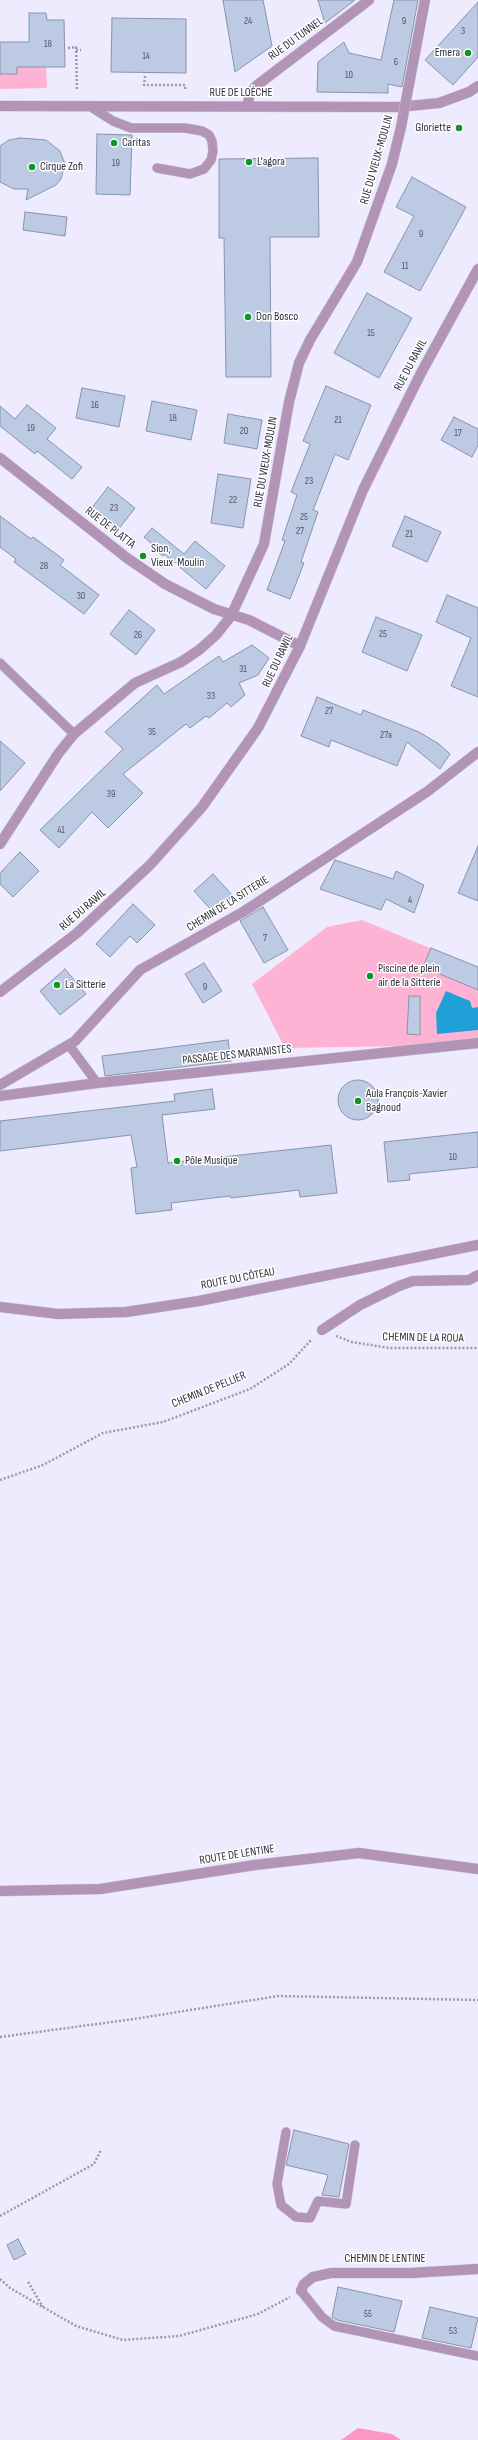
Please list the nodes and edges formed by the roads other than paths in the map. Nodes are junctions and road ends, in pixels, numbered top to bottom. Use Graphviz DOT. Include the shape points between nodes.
graph roads {
  1 [pos="369,0"];
  2 [pos="425,0"];
  3 [pos="478,86"];
  4 [pos="0,106"];
  5 [pos="248,106"];
  6 [pos="91,107"];
  7 [pos="157,168"];
  8 [pos="478,269"];
  9 [pos="0,458"];
  10 [pos="231,616"];
  11 [pos="300,646"];
  12 [pos="0,663"];
  13 [pos="74,734"];
  14 [pos="478,752"];
  15 [pos="0,844"];
  16 [pos="0,992"];
  17 [pos="478,1043"];
  18 [pos="69,1045"];
  19 [pos="97,1083"];
  20 [pos="0,1085"];
  21 [pos="0,1096"];
  22 [pos="478,1245"];
  23 [pos="478,1275"];
  24 [pos="0,1307"];
  25 [pos="322,1330"];
  26 [pos="478,1869"];
  27 [pos="0,1891"];
  28 [pos="286,2132"];
  29 [pos="355,2145"];
  30 [pos="478,2269"];
  31 [pos="301,2291"];
  32 [pos="478,2356"];
  1 -- 5 [label="street, RUE DU TUNNEL" via="256,86 249,95"];
  2 -- 10 [label="street, RUE DU VIEUX-MOULIN, bridge" via="392,164 357,262 299,363 289,402 264,544"];
  3 -- 5 [label="street, RUE DE LOÈCHE" via="454,98 419,106"];
  4 -- 6 [label="street, RUE DE LOÈCHE"];
  5 -- 6 [label="street, RUE DE LOÈCHE"];
  6 -- 7 [label="lane" via="113,121 131,128 185,128 202,131 212,141 211,160 204,169 190,174"];
  8 -- 11 [label="street, RUE DU RAWIL" via="421,373 363,490"];
  9 -- 10 [label="street, RUE DE PLATTA" via="127,558 165,584"];
  10 -- 11 [label="street, RUE DE PLATTA" via="249,620"];
  10 -- 13 [label="street, RUE DU VIEUX-MOULIN" via="216,636 199,650 182,662 135,684"];
  11 -- 16 [label="street, RUE DU RAWIL" via="258,728 224,779 179,835 77,933"];
  12 -- 13 [label="lane"];
  13 -- 15 [label="street, RUE DU VIEUX-MOULIN" via="54,760"];
  14 -- 18 [label="street, CHEMIN DE LA SITTERIE" via="428,791 243,912 140,970"];
  17 -- 19 [label="street, PASSAGE DES MARIANISTES"];
  18 -- 19 [label="lane"];
  18 -- 20 [label="street, CHEMIN DE LA SITTERIE"];
  19 -- 21 [label="street, PASSAGE DES MARIANISTES"];
  22 -- 24 [label="street, ROUTE DU CÔTEAU" via="198,1301 126,1312 58,1314"];
  23 -- 25 [label="street" via="469,1280 419,1281 399,1286 360,1305"];
  26 -- 27 [label="street, ROUTE DE LENTINE" via="359,1854 262,1864 100,1889"];
  28 -- 29 [label="lane" via="277,2184 282,2205 296,2217 310,2218 318,2201 346,2204"];
  30 -- 31 [label="street, CHEMIN DE LENTINE" via="320,2274 308,2280"];
  31 -- 32 [label="lane" via="322,2317 334,2326"];
}
